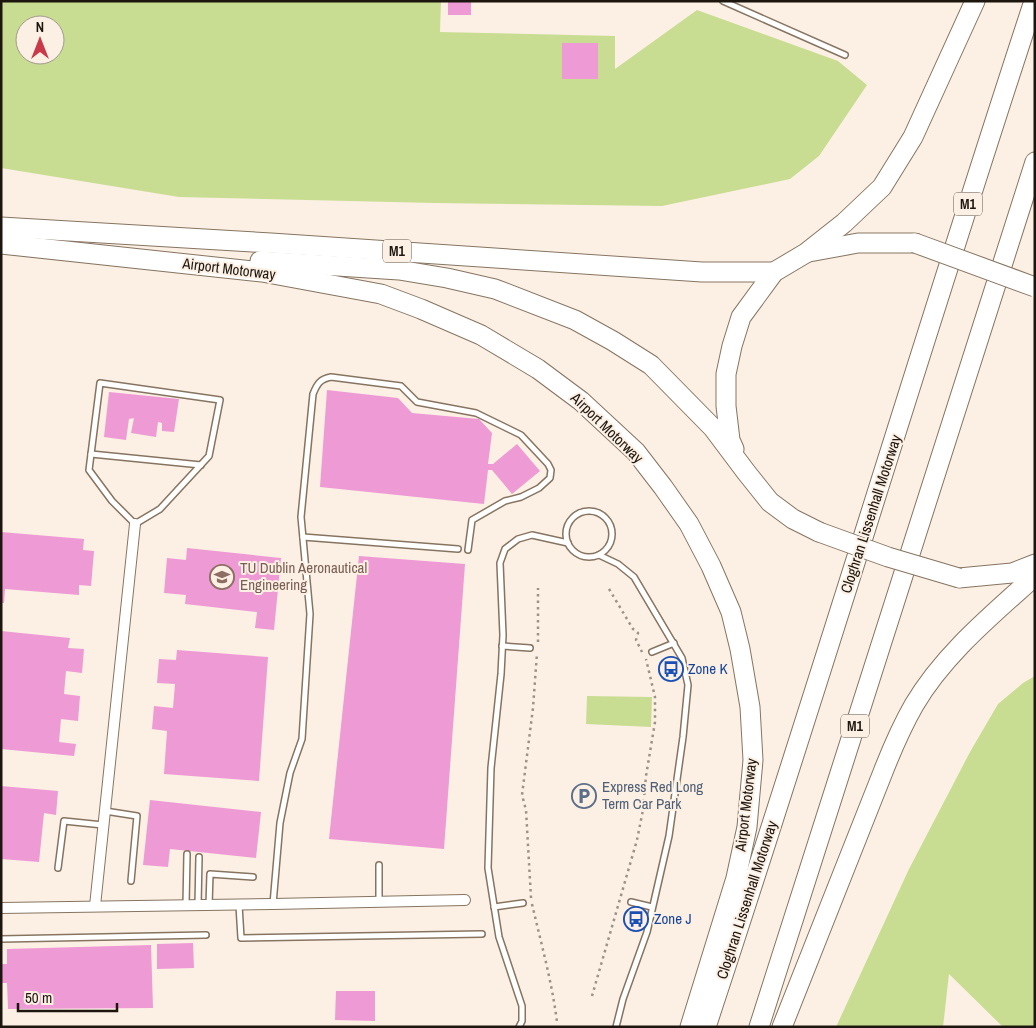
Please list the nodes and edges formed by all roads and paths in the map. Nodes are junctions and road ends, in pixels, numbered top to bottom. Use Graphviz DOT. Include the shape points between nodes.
graph roads {
  1 [pos="723,1"];
  2 [pos="975,1"];
  3 [pos="1034,1"];
  4 [pos="845,55"];
  5 [pos="1035,162"];
  6 [pos="1,222"];
  7 [pos="1,227"];
  8 [pos="21,228"];
  9 [pos="1,244"];
  10 [pos="806,253"];
  11 [pos="774,272"];
  12 [pos="1035,287"];
  13 [pos="91,454"];
  14 [pos="201,465"];
  15 [pos="746,472"];
  16 [pos="135,524"];
  17 [pos="303,537"];
  18 [pos="568,543"];
  19 [pos="458,549"];
  20 [pos="468,550"];
  21 [pos="600,555"];
  22 [pos="1035,564"];
  23 [pos="1035,576"];
  24 [pos="538,588"];
  25 [pos="609,589"];
  26 [pos="674,643"];
  27 [pos="502,646"];
  28 [pos="530,648"];
  29 [pos="652,652"];
  30 [pos="104,811"];
  31 [pos="103,825"];
  32 [pos="186,854"];
  33 [pos="199,857"];
  34 [pos="379,865"];
  35 [pos="58,868"];
  36 [pos="252,876"];
  37 [pos="131,881"];
  38 [pos="465,900"];
  39 [pos="380,902"];
  40 [pos="631,902"];
  41 [pos="524,903"];
  42 [pos="274,904"];
  43 [pos="186,905"];
  44 [pos="203,905"];
  45 [pos="239,905"];
  46 [pos="94,906"];
  47 [pos="494,907"];
  48 [pos="652,907"];
  49 [pos="1,908"];
  50 [pos="482,934"];
  51 [pos="206,935"];
  52 [pos="1,940"];
  53 [pos="592,996"];
  54 [pos="557,1022"];
  55 [pos="519,1027"];
  56 [pos="616,1027"];
  57 [pos="690,1027"];
  58 [pos="706,1027"];
  59 [pos="759,1027"];
  60 [pos="782,1027"];
  1 -- 4 [label="lane"];
  2 -- 10 [label="highway" via="913,137 882,187"];
  3 -- 58 [label="highway, Cloghran Lissenhall Motorway / M1"];
  5 -- 59 [label="highway, M1"];
  6 -- 8 [label="highway, M1"];
  7 -- 8 [label="highway, Airport Motorway / M1"];
  8 -- 11 [label="highway, Airport Motorway / M1" via="702,272"];
  9 -- 15 [label="highway, M1" via="399,270 495,289 575,320 651,365 714,428"];
  9 -- 57 [label="highway, Airport Motorway / M1" via="262,272 382,294 481,336 538,369 581,401 636,452 689,524 711,566 731,612 750,707 753,760 747,827 736,878"];
  10 -- 11 [label="highway"];
  10 -- 12 [label="highway, bridge" via="858,243 914,243"];
  11 -- 15 [label="highway" via="741,317 726,374 730,440"];
  13 -- 14 [label="lane"];
  13 -- 14 [label="lane" via="100,383 220,400 209,456"];
  13 -- 16 [label="lane" via="89,470 112,501"];
  14 -- 16 [label="lane" via="160,509"];
  15 -- 22 [label="highway, bridge" via="770,502 793,519 888,557 959,578 1012,574"];
  16 -- 30 [label="street"];
  17 -- 19 [label="lane"];
  17 -- 20 [label="lane" via="300,517 313,394 322,379 331,377 401,386 417,402 476,413 521,434 548,464 550,478 539,488 505,501 472,520"];
  17 -- 42 [label="lane" via="310,614 302,739 290,773 280,823"];
  18 -- 21 [label="lane" via="572,550 585,557"];
  18 -- 21 [label="lane" via="570,521 582,512 597,512 609,522 612,537 606,551"];
  18 -- 27 [label="lane" via="532,535 518,539 505,549 500,563"];
  21 -- 26 [label="lane" via="634,577"];
  23 -- 60 [label="highway" via="973,632 933,677 914,705 883,772"];
  24 -- 54 [label="path" via="533,708 522,795 526,810 531,895"];
  25 -- 53 [label="path" via="638,633 636,640 645,657 655,697 655,722 643,812"];
  26 -- 29 [label="lane"];
  26 -- 48 [label="lane" via="682,658 688,685 669,836"];
  27 -- 28 [label="lane"];
  27 -- 47 [label="lane" via="491,768 488,868"];
  30 -- 31 [label="street"];
  30 -- 37 [label="lane" via="137,816"];
  31 -- 35 [label="lane" via="64,821"];
  31 -- 46 [label="street"];
  32 -- 43 [label="lane"];
  33 -- 44 [label="lane"];
  34 -- 39 [label="lane"];
  36 -- 44 [label="lane" via="210,874"];
  38 -- 39 [label="street"];
  39 -- 42 [label="street"];
  40 -- 48 [label="lane"];
  41 -- 47 [label="lane"];
  42 -- 45 [label="street"];
  43 -- 44 [label="street"];
  43 -- 46 [label="street"];
  44 -- 45 [label="street"];
  45 -- 50 [label="lane" via="241,938"];
  46 -- 49 [label="street"];
  47 -- 55 [label="lane" via="499,937 522,1006"];
  48 -- 56 [label="lane"];
  51 -- 52 [label="lane"];
}
